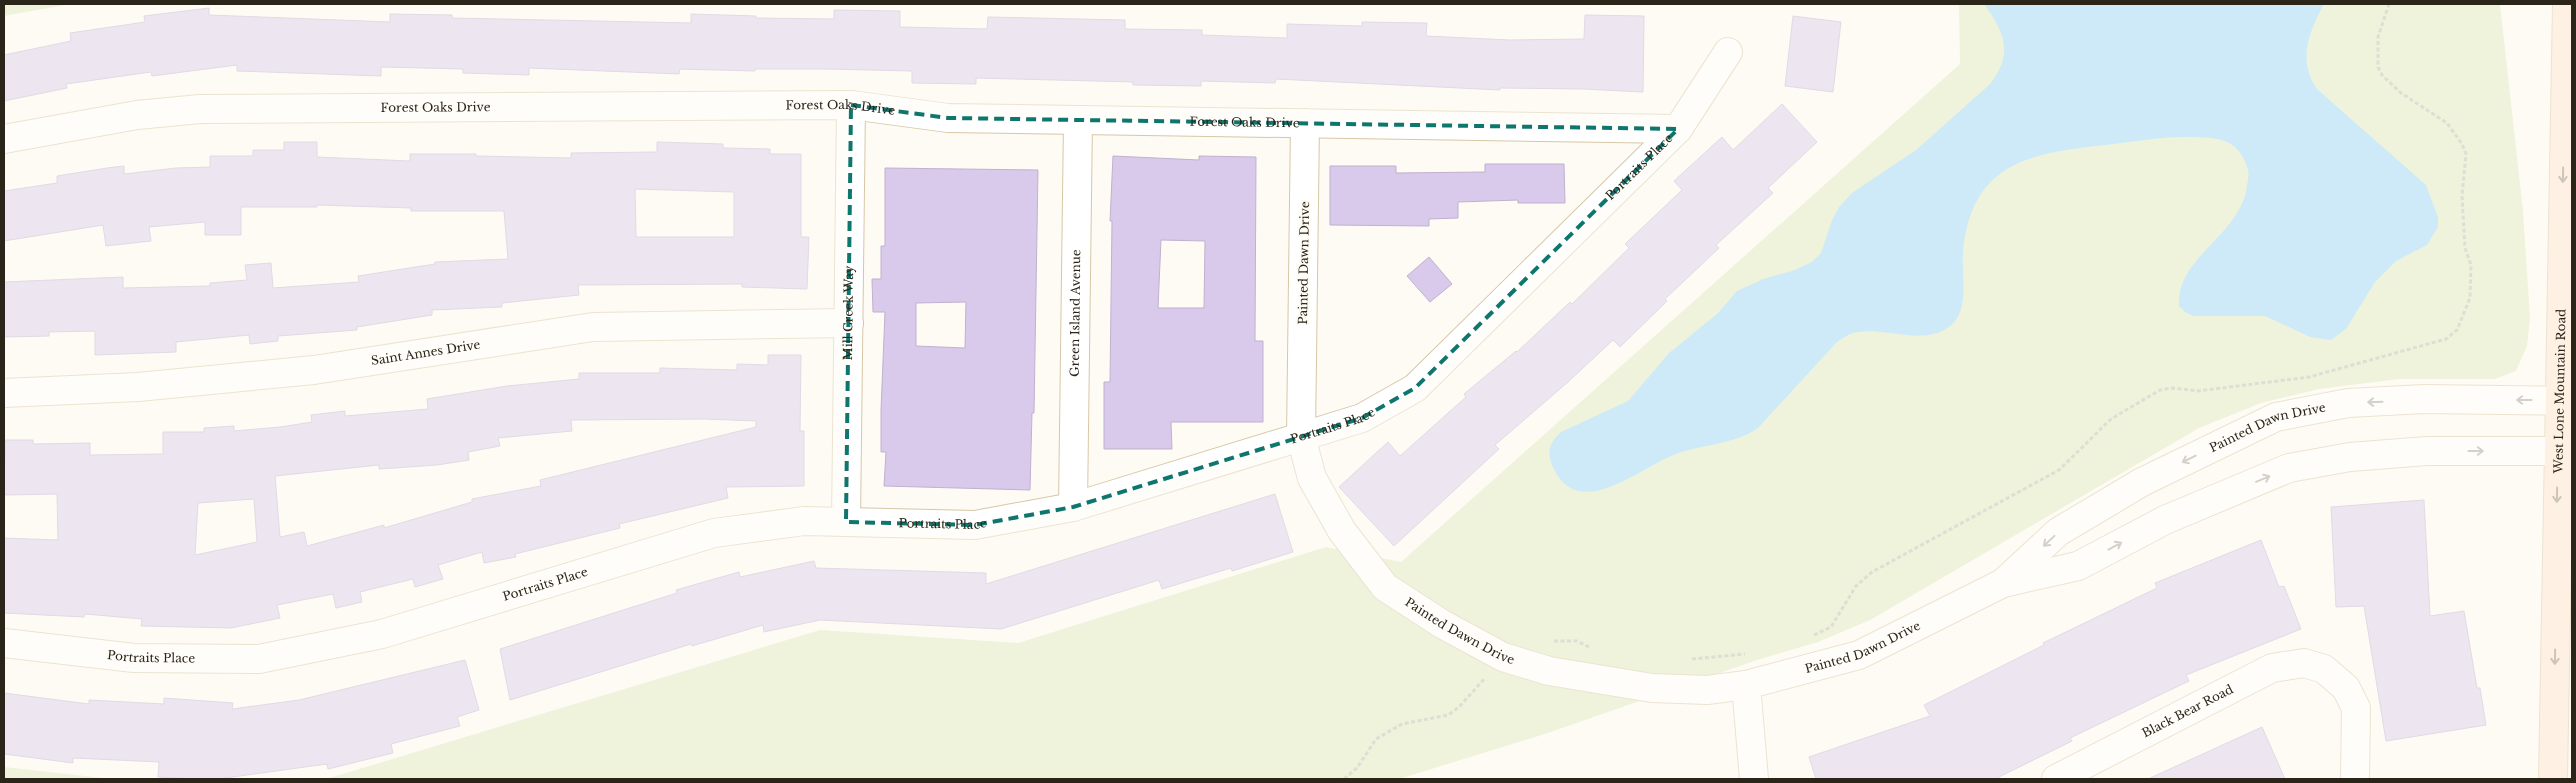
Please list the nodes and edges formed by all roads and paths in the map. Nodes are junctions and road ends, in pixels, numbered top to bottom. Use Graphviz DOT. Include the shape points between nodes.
graph roads {
  1 [pos="2389,4"];
  2 [pos="2567,4"];
  3 [pos="1728,52"];
  4 [pos="852,106"];
  5 [pos="1078,120"];
  6 [pos="1305,123"];
  7 [pos="1678,129"];
  8 [pos="4,139"];
  9 [pos="849,323"];
  10 [pos="4,393"];
  11 [pos="2566,401"];
  12 [pos="1301,437"];
  13 [pos="2565,450"];
  14 [pos="1074,507"];
  15 [pos="846,522"];
  16 [pos="2003,583"];
  17 [pos="1810,638"];
  18 [pos="4,643"];
  19 [pos="1594,649"];
  20 [pos="1751,653"];
  21 [pos="1687,659"];
  22 [pos="1512,660"];
  23 [pos="1746,685"];
  24 [pos="1344,779"];
  25 [pos="1754,779"];
  26 [pos="2056,779"];
  27 [pos="2355,779"];
  28 [pos="2553,779"];
  1 -- 17 [label="path" via="2378,37 2378,67 2382,75 2401,93 2447,123 2466,154 2462,196 2465,248 2471,265 2470,298 2457,330 2446,339 2309,377 2198,391 2160,390 2111,419 2058,470 1872,572 1856,586 1831,627"];
  2 -- 11 [label="main road, West Lone Mountain Road, one-way"];
  3 -- 7 [label="street, Portraits Place"];
  4 -- 5 [label="street, Forest Oaks Drive" via="948,118"];
  4 -- 8 [label="street, Forest Oaks Drive" via="200,109 137,115"];
  4 -- 9 [label="street, Mill Creek Way"];
  5 -- 6 [label="street, Forest Oaks Drive"];
  5 -- 14 [label="street, Green Island Avenue"];
  6 -- 7 [label="street, Forest Oaks Drive"];
  6 -- 12 [label="street, Painted Dawn Drive"];
  7 -- 12 [label="street, Portraits Place" via="1416,388 1362,418"];
  9 -- 10 [label="street, Saint Annes Drive" via="593,327 314,370 138,387"];
  9 -- 15 [label="street, Mill Creek Way"];
  11 -- 13 [label="main road, West Lone Mountain Road"];
  11 -- 16 [label="street, Painted Dawn Drive, one-way" via="2424,399 2348,403 2276,417 2142,482 2058,532"];
  12 -- 14 [label="street, Portraits Place"];
  12 -- 22 [label="street, Painted Dawn Drive" via="1312,478 1342,531 1385,587 1442,624"];
  16 -- 13 [label="street, Painted Dawn Drive, one-way" via="2078,566 2165,520 2289,468 2350,457 2398,453"];
  13 -- 28 [label="main road, West Lone Mountain Road, one-way"];
  14 -- 15 [label="street, Portraits Place" via="975,525"];
  15 -- 18 [label="street, Portraits Place" via="804,521 714,533 382,634 259,659 134,658"];
  16 -- 23 [label="street, Painted Dawn Drive" via="1859,655"];
  19 -- 22 [label="path" via="1577,641 1554,641"];
  20 -- 21 [label="path"];
  22 -- 23 [label="street, Painted Dawn Drive" via="1549,671 1652,688 1707,690"];
  22 -- 24 [label="path" via="1481,681 1459,708 1448,715 1402,724 1376,739 1357,768"];
  23 -- 25 [label="street"];
  26 -- 27 [label="street, Black Bear Road" via="2272,668 2304,663 2324,670 2346,688 2356,708"];
}
